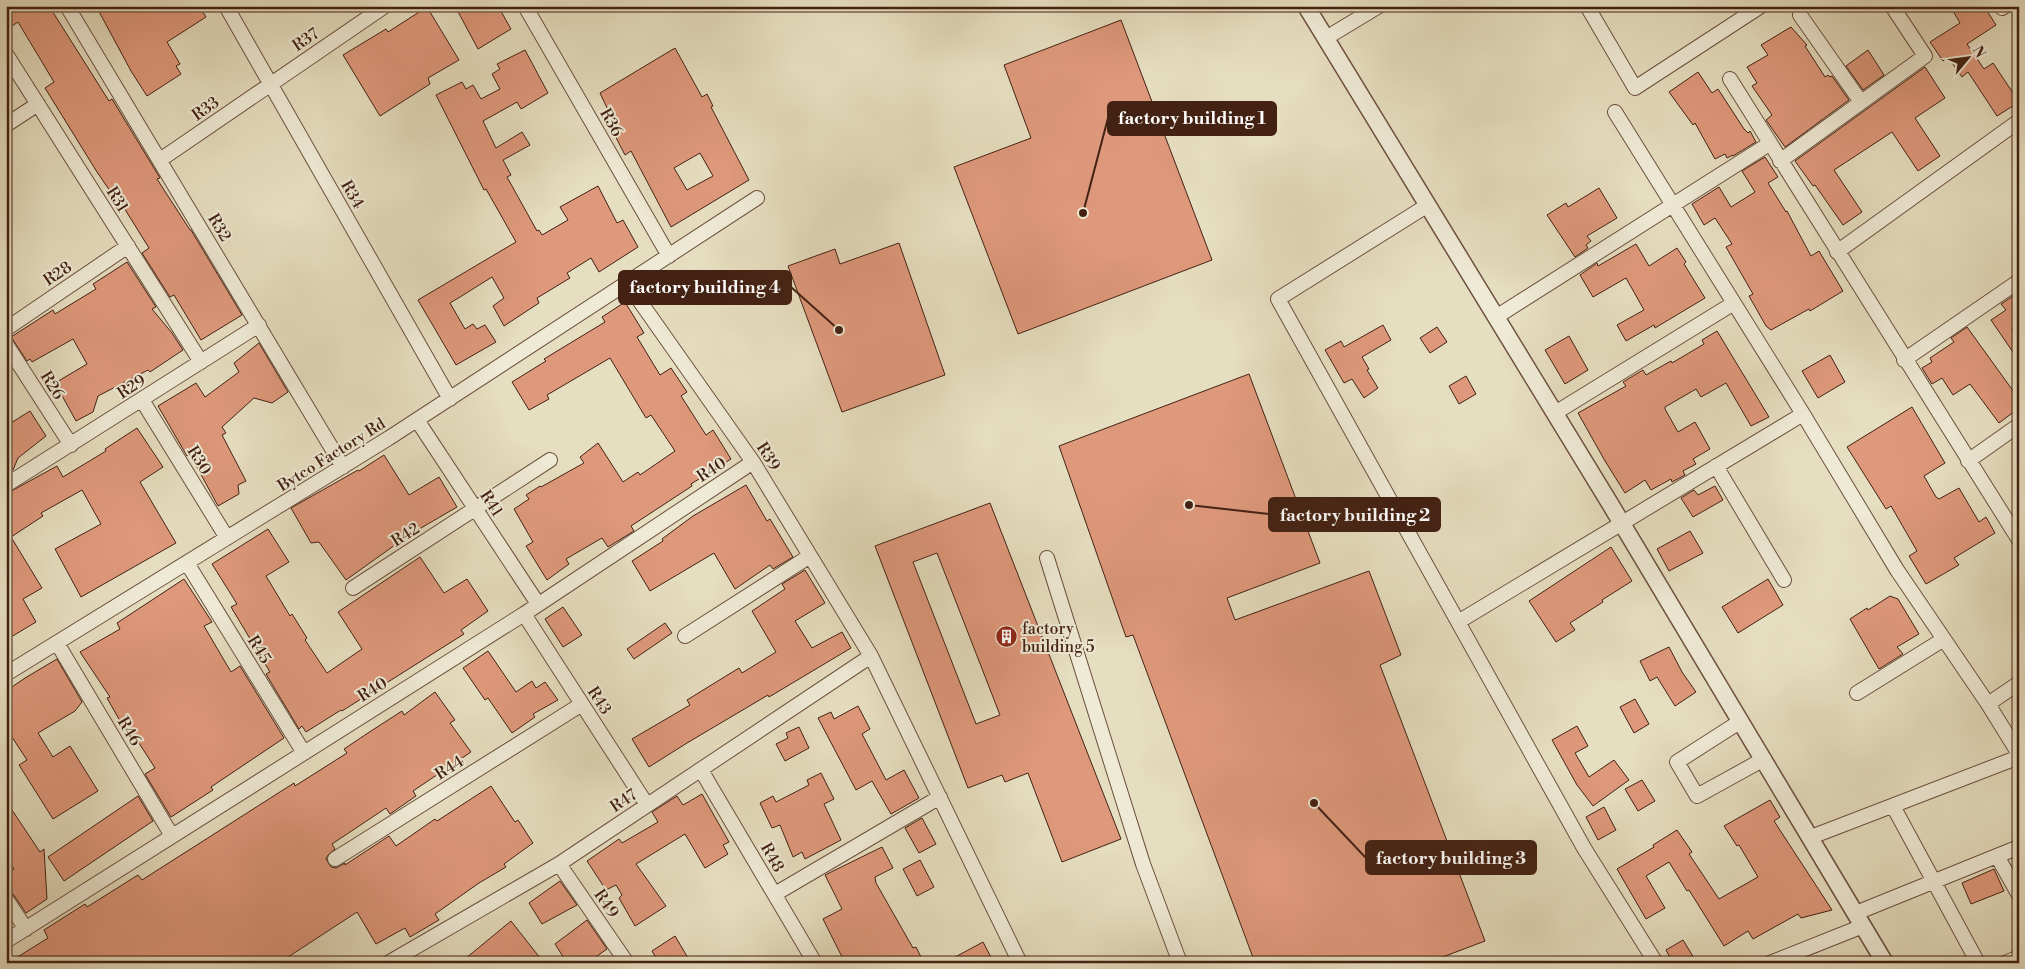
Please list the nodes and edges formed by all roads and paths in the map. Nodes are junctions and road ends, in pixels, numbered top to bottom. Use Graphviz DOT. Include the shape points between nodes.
graph roads {
  1 [pos="68,6"];
  2 [pos="226,6"];
  3 [pos="385,6"];
  4 [pos="525,6"];
  5 [pos="1306,6"];
  6 [pos="1378,6"];
  7 [pos="1587,6"];
  8 [pos="1761,6"];
  9 [pos="1892,6"];
  10 [pos="1800,15"];
  11 [pos="1326,38"];
  12 [pos="6,54"];
  13 [pos="1730,80"];
  14 [pos="270,84"];
  15 [pos="1861,102"];
  16 [pos="38,104"];
  17 [pos="1615,112"];
  18 [pos="2019,121"];
  19 [pos="6,125"];
  20 [pos="1769,144"];
  21 [pos="160,160"];
  22 [pos="1780,160"];
  23 [pos="758,198"];
  24 [pos="1428,205"];
  25 [pos="1673,205"];
  26 [pos="128,246"];
  27 [pos="1837,252"];
  28 [pos="669,256"];
  29 [pos="2019,280"];
  30 [pos="627,283"];
  31 [pos="1734,303"];
  32 [pos="1496,318"];
  33 [pos="258,325"];
  34 [pos="6,329"];
  35 [pos="6,344"];
  36 [pos="1904,360"];
  37 [pos="201,362"];
  38 [pos="450,399"];
  39 [pos="142,400"];
  40 [pos="1555,413"];
  41 [pos="1803,414"];
  42 [pos="417,420"];
  43 [pos="2019,425"];
  44 [pos="71,445"];
  45 [pos="550,460"];
  46 [pos="1968,461"];
  47 [pos="753,462"];
  48 [pos="1716,466"];
  49 [pos="343,467"];
  50 [pos="6,485"];
  51 [pos="476,509"];
  52 [pos="1621,523"];
  53 [pos="2017,533"];
  54 [pos="227,538"];
  55 [pos="810,556"];
  56 [pos="1047,558"];
  57 [pos="187,563"];
  58 [pos="1784,580"];
  59 [pos="353,588"];
  60 [pos="538,604"];
  61 [pos="524,614"];
  62 [pos="1458,622"];
  63 [pos="685,636"];
  64 [pos="1944,639"];
  65 [pos="57,643"];
  66 [pos="870,656"];
  67 [pos="6,674"];
  68 [pos="2019,683"];
  69 [pos="1856,693"];
  70 [pos="582,704"];
  71 [pos="1988,704"];
  72 [pos="1741,721"];
  73 [pos="304,753"];
  74 [pos="2019,756"];
  75 [pos="1764,759"];
  76 [pos="701,770"];
  77 [pos="940,797"];
  78 [pos="647,805"];
  79 [pos="1893,806"];
  80 [pos="172,836"];
  81 [pos="1811,837"];
  82 [pos="2019,847"];
  83 [pos="1997,856"];
  84 [pos="335,859"];
  85 [pos="559,864"];
  86 [pos="1934,882"];
  87 [pos="775,894"];
  88 [pos="2019,895"];
  89 [pos="6,899"];
  90 [pos="1860,919"];
  91 [pos="26,928"];
  92 [pos="6,941"];
  93 [pos="2019,957"];
  94 [pos="388,963"];
  95 [pos="627,963"];
  96 [pos="815,963"];
  97 [pos="1020,963"];
  98 [pos="1180,963"];
  99 [pos="1656,963"];
  100 [pos="1770,963"];
  101 [pos="1885,963"];
  102 [pos="1978,963"];
  103 [pos="2005,963"];
  1 -- 21 [label="street, R32"];
  2 -- 14 [label="street, R34"];
  3 -- 14 [label="street, R37"];
  4 -- 28 [label="street, R36"];
  5 -- 11 [label="street"];
  6 -- 11 [label="street"];
  7 -- 8 [label="street" via="1635,88"];
  9 -- 15 [label="street" via="1925,56"];
  10 -- 15 [label="street"];
  11 -- 24 [label="street"];
  12 -- 16 [label="street, R31"];
  13 -- 20 [label="street"];
  14 -- 21 [label="street, R33"];
  14 -- 38 [label="street, R34"];
  15 -- 22 [label="street"];
  16 -- 19 [label="street"];
  16 -- 26 [label="street, R31"];
  17 -- 25 [label="street"];
  18 -- 27 [label="street"];
  20 -- 22 [label="street"];
  20 -- 25 [label="street"];
  21 -- 33 [label="street, R32"];
  22 -- 27 [label="street"];
  23 -- 28 [label="street, Bytco Factory Rd"];
  24 -- 32 [label="street"];
  24 -- 62 [label="street" via="1278,299"];
  25 -- 31 [label="street"];
  25 -- 32 [label="street"];
  26 -- 34 [label="street, R28"];
  26 -- 37 [label="street, R31"];
  27 -- 36 [label="street"];
  28 -- 30 [label="street, Bytco Factory Rd"];
  29 -- 36 [label="street"];
  30 -- 38 [label="street, Bytco Factory Rd"];
  30 -- 47 [label="street, R39"];
  31 -- 40 [label="street"];
  31 -- 41 [label="street"];
  32 -- 40 [label="street"];
  33 -- 37 [label="street, R29"];
  33 -- 49 [label="street, R32"];
  35 -- 44 [label="street, R26"];
  36 -- 46 [label="street"];
  37 -- 39 [label="street, R29"];
  38 -- 42 [label="street, Bytco Factory Rd"];
  39 -- 44 [label="street, R29"];
  39 -- 54 [label="street, R30"];
  40 -- 52 [label="street"];
  41 -- 48 [label="street"];
  41 -- 64 [label="street" via="1897,570"];
  42 -- 49 [label="street, Bytco Factory Rd"];
  42 -- 51 [label="street, R41"];
  43 -- 46 [label="street"];
  44 -- 50 [label="street, R29"];
  45 -- 51 [label="street, R42"];
  46 -- 53 [label="street"];
  47 -- 55 [label="street, R39"];
  47 -- 60 [label="street, R40"];
  48 -- 52 [label="street"];
  48 -- 58 [label="street"];
  49 -- 54 [label="street, Bytco Factory Rd"];
  51 -- 59 [label="street, R42"];
  51 -- 60 [label="street, R41"];
  52 -- 62 [label="street"];
  52 -- 72 [label="street"];
  54 -- 57 [label="street, Bytco Factory Rd"];
  55 -- 63 [label="street"];
  55 -- 66 [label="street, R39"];
  56 -- 98 [label="street" via="1143,864"];
  57 -- 65 [label="street, Bytco Factory Rd"];
  57 -- 73 [label="street, R45"];
  60 -- 61 [label="street, R40"];
  61 -- 70 [label="street, R43"];
  61 -- 73 [label="street, R40"];
  62 -- 99 [label="street" via="1584,848"];
  64 -- 69 [label="street"];
  64 -- 71 [label="street"];
  65 -- 67 [label="street, Bytco Factory Rd"];
  65 -- 80 [label="street, R46"];
  66 -- 76 [label="street, R47"];
  66 -- 77 [label="street, R39"];
  68 -- 71 [label="street"];
  70 -- 78 [label="street, R43"];
  70 -- 84 [label="street, R44"];
  71 -- 74 [label="street"];
  72 -- 75 [label="street"];
  72 -- 75 [label="street" via="1677,762 1697,796"];
  73 -- 80 [label="street, R40"];
  74 -- 79 [label="street"];
  75 -- 81 [label="street"];
  76 -- 78 [label="street, R47"];
  76 -- 87 [label="street, R48"];
  77 -- 87 [label="street"];
  77 -- 97 [label="street, R39"];
  78 -- 85 [label="street, R47"];
  79 -- 81 [label="street"];
  79 -- 86 [label="street"];
  80 -- 91 [label="street, R40"];
  81 -- 90 [label="street"];
  82 -- 83 [label="street"];
  83 -- 86 [label="street"];
  83 -- 88 [label="street"];
  85 -- 94 [label="street, R47"];
  85 -- 95 [label="street, R49"];
  86 -- 90 [label="street"];
  86 -- 102 [label="street"];
  87 -- 96 [label="street, R48"];
  89 -- 91 [label="street"];
  90 -- 100 [label="street"];
  90 -- 101 [label="street"];
  91 -- 92 [label="street, R40"];
  93 -- 103 [label="street"];
}
